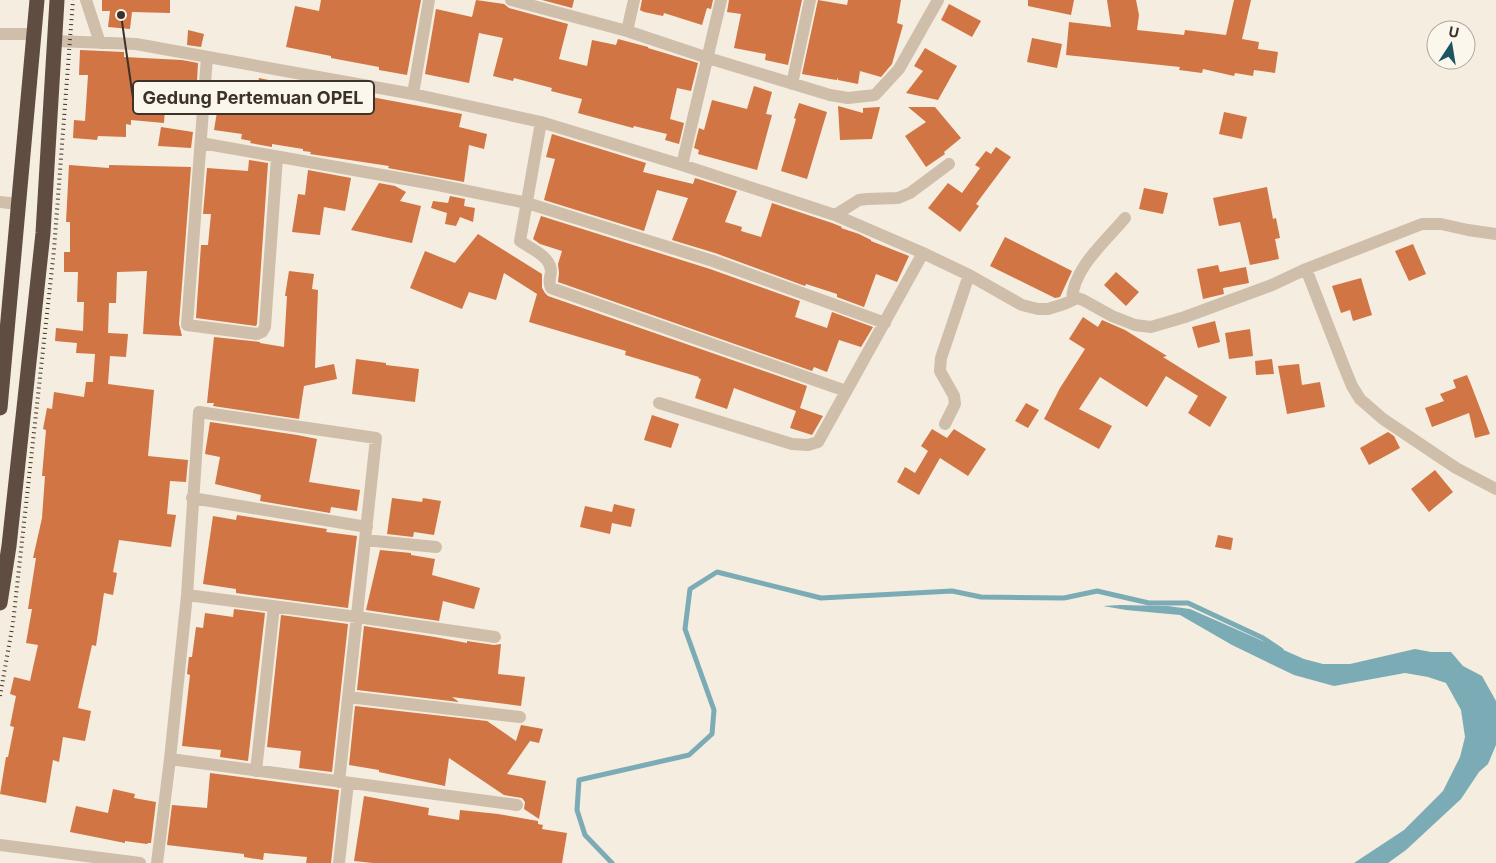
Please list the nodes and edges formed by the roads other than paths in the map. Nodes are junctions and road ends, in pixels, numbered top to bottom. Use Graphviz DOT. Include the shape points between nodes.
graph roads {
  1 [pos="37,0"];
  2 [pos="57,0"];
  3 [pos="86,0"];
  4 [pos="429,0"];
  5 [pos="511,0"];
  6 [pos="634,0"];
  7 [pos="722,0"];
  8 [pos="810,0"];
  9 [pos="938,0"];
  10 [pos="541,4"];
  11 [pos="627,31"];
  12 [pos="0,34"];
  13 [pos="35,34"];
  14 [pos="54,42"];
  15 [pos="100,43"];
  16 [pos="207,57"];
  17 [pos="708,58"];
  18 [pos="792,84"];
  19 [pos="412,94"];
  20 [pos="540,122"];
  21 [pos="201,143"];
  22 [pos="277,157"];
  23 [pos="949,164"];
  24 [pos="682,165"];
  25 [pos="0,202"];
  26 [pos="526,203"];
  27 [pos="18,204"];
  28 [pos="835,215"];
  29 [pos="1125,218"];
  30 [pos="1496,234"];
  31 [pos="923,252"];
  32 [pos="1306,268"];
  33 [pos="969,275"];
  34 [pos="1072,300"];
  35 [pos="884,323"];
  36 [pos="2,374"];
  37 [pos="846,391"];
  38 [pos="659,403"];
  39 [pos="0,408"];
  40 [pos="945,424"];
  41 [pos="1496,489"];
  42 [pos="192,498"];
  43 [pos="366,533"];
  44 [pos="436,546"];
  45 [pos="186,595"];
  46 [pos="0,603"];
  47 [pos="274,606"];
  48 [pos="357,617"];
  49 [pos="495,637"];
  50 [pos="348,697"];
  51 [pos="520,717"];
  52 [pos="170,760"];
  53 [pos="256,771"];
  54 [pos="344,782"];
  55 [pos="517,805"];
  56 [pos="0,845"];
  57 [pos="140,863"];
  58 [pos="157,863"];
  59 [pos="339,863"];
  1 -- 13 [label="highway"];
  2 -- 14 [label="highway"];
  3 -- 15 [label="street"];
  4 -- 19 [label="street"];
  5 -- 10 [label="street"];
  6 -- 11 [label="street"];
  7 -- 17 [label="street"];
  8 -- 18 [label="street"];
  9 -- 18 [label="street" via="899,68 875,95 848,98"];
  10 -- 11 [label="street"];
  11 -- 17 [label="street"];
  12 -- 13 [label="street"];
  13 -- 27 [label="highway"];
  14 -- 15 [label="street"];
  14 -- 46 [label="highway" via="43,233 10,546"];
  15 -- 16 [label="street" via="136,44"];
  16 -- 19 [label="street"];
  16 -- 21 [label="street"];
  17 -- 18 [label="street"];
  17 -- 24 [label="street"];
  19 -- 20 [label="street"];
  20 -- 24 [label="street"];
  20 -- 26 [label="street"];
  21 -- 22 [label="street"];
  21 -- 22 [label="street" via="187,325 257,334 265,327"];
  22 -- 26 [label="street"];
  23 -- 28 [label="street" via="910,193 898,198 859,200"];
  24 -- 28 [label="street"];
  25 -- 27 [label="street"];
  26 -- 35 [label="street" via="713,261"];
  26 -- 37 [label="street" via="520,241 549,263 551,288"];
  27 -- 36 [label="highway"];
  28 -- 31 [label="street"];
  29 -- 34 [label="street" via="1085,265 1072,288"];
  30 -- 32 [label="street" via="1441,224 1422,224"];
  31 -- 33 [label="street"];
  31 -- 35 [label="street"];
  32 -- 34 [label="street" via="1264,288 1151,327 1135,325 1083,300"];
  32 -- 41 [label="street" via="1345,370 1360,399 1382,419 1456,468"];
  33 -- 34 [label="street" via="1022,305 1038,309"];
  33 -- 40 [label="street" via="941,358 940,371 955,404"];
  35 -- 37 [label="street"];
  36 -- 39 [label="highway"];
  37 -- 38 [label="street" via="822,437 808,445 792,444"];
  42 -- 43 [label="street"];
  42 -- 43 [label="street" via="199,412 376,438"];
  42 -- 45 [label="street"];
  43 -- 44 [label="street"];
  43 -- 48 [label="street"];
  45 -- 47 [label="street"];
  45 -- 52 [label="street"];
  47 -- 48 [label="street"];
  47 -- 53 [label="street"];
  48 -- 49 [label="street"];
  48 -- 50 [label="street"];
  50 -- 51 [label="street"];
  50 -- 54 [label="street"];
  52 -- 53 [label="street"];
  52 -- 58 [label="street"];
  53 -- 54 [label="street"];
  54 -- 55 [label="street"];
  54 -- 59 [label="street"];
  56 -- 57 [label="street"];
}
